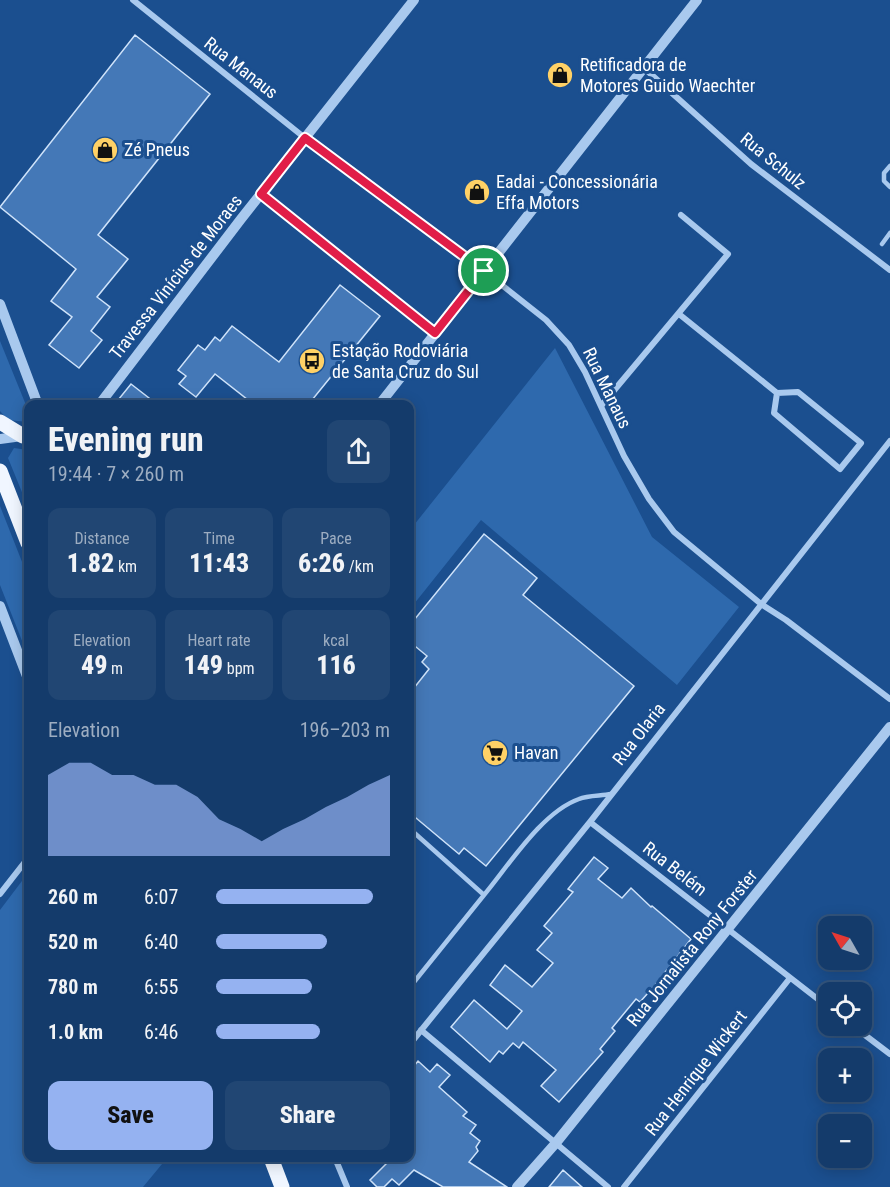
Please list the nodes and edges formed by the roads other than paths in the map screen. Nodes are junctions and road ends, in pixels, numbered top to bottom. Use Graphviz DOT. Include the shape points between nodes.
graph roads {
  1 [pos="133,0"];
  2 [pos="414,0"];
  3 [pos="697,0"];
  4 [pos="644,68"];
  5 [pos="305,138"];
  6 [pos="890,166"];
  7 [pos="890,187"];
  8 [pos="261,194"];
  9 [pos="681,215"];
  10 [pos="890,233"];
  11 [pos="882,244"];
  12 [pos="890,270"];
  13 [pos="484,271"];
  14 [pos="0,304"];
  15 [pos="679,314"];
  16 [pos="435,333"];
  17 [pos="777,393"];
  18 [pos="36,400"];
  19 [pos="103,400"];
  20 [pos="383,400"];
  21 [pos="601,406"];
  22 [pos="0,422"];
  23 [pos="24,435"];
  24 [pos="24,436"];
  25 [pos="0,439"];
  26 [pos="890,441"];
  27 [pos="0,471"];
  28 [pos="24,533"];
  29 [pos="760,604"];
  30 [pos="0,606"];
  31 [pos="24,669"];
  32 [pos="890,699"];
  33 [pos="890,727"];
  34 [pos="611,794"];
  35 [pos="590,822"];
  36 [pos="414,833"];
  37 [pos="24,863"];
  38 [pos="0,894"];
  39 [pos="484,895"];
  40 [pos="728,930"];
  41 [pos="790,978"];
  42 [pos="414,982"];
  43 [pos="818,999"];
  44 [pos="421,1030"];
  45 [pos="866,1036"];
  46 [pos="414,1039"];
  47 [pos="890,1054"];
  48 [pos="555,1144"];
  49 [pos="273,1162"];
  50 [pos="337,1162"];
  51 [pos="282,1187"];
  52 [pos="347,1187"];
  53 [pos="517,1187"];
  54 [pos="608,1187"];
  55 [pos="624,1187"];
  1 -- 5 [label="street, Rua Manaus"];
  2 -- 5 [label="street, Travessa Vinícius de Moraes"];
  3 -- 4 [label="street"];
  4 -- 12 [label="street, Rua Schulz" via="751,164"];
  4 -- 13 [label="street"];
  5 -- 8 [label="street, Travessa Vinícius de Moraes"];
  5 -- 13 [label="street, Rua Manaus"];
  6 -- 7 [label="lane" via="884,173 884,182"];
  8 -- 16 [label="lane"];
  8 -- 19 [label="street, Travessa Vinícius de Moraes"];
  9 -- 15 [label="street" via="728,254"];
  10 -- 11 [label="lane"];
  13 -- 16 [label="street"];
  13 -- 21 [label="street, Rua Manaus" via="546,320 569,345"];
  14 -- 18 [label="street"];
  15 -- 17 [label="street"];
  15 -- 21 [label="street"];
  16 -- 20 [label="street"];
  17 -- 17 [label="street" via="774,413 840,470 861,443 798,392"];
  21 -- 29 [label="street, Rua Manaus" via="624,456 674,532"];
  22 -- 23 [label="main road"];
  24 -- 25 [label="street"];
  26 -- 29 [label="street, Rua Olaria"];
  27 -- 28 [label="main road"];
  29 -- 32 [label="street, Rua Manaus"];
  29 -- 34 [label="street, Rua Olaria"];
  30 -- 31 [label="street"];
  33 -- 40 [label="street, Rua Jornalista Rony Forster"];
  34 -- 35 [label="street, Rua Olaria"];
  34 -- 39 [label="lane" via="579,798 559,810"];
  35 -- 40 [label="street, Rua Belém"];
  35 -- 44 [label="street, Rua Olaria"];
  36 -- 39 [label="lane"];
  37 -- 38 [label="street"];
  39 -- 42 [label="lane"];
  40 -- 41 [label="street, Rua Belém"];
  40 -- 48 [label="street, Rua Jornalista Rony Forster"];
  41 -- 43 [label="street, Rua Belém"];
  41 -- 55 [label="street, Rua Henrique Wickert"];
  44 -- 46 [label="street, Rua Olaria"];
  44 -- 48 [label="street"];
  45 -- 47 [label="street"];
  48 -- 53 [label="street, Rua Jornalista Rony Forster"];
  48 -- 54 [label="street"];
  49 -- 51 [label="main road"];
  50 -- 52 [label="street"];
}
